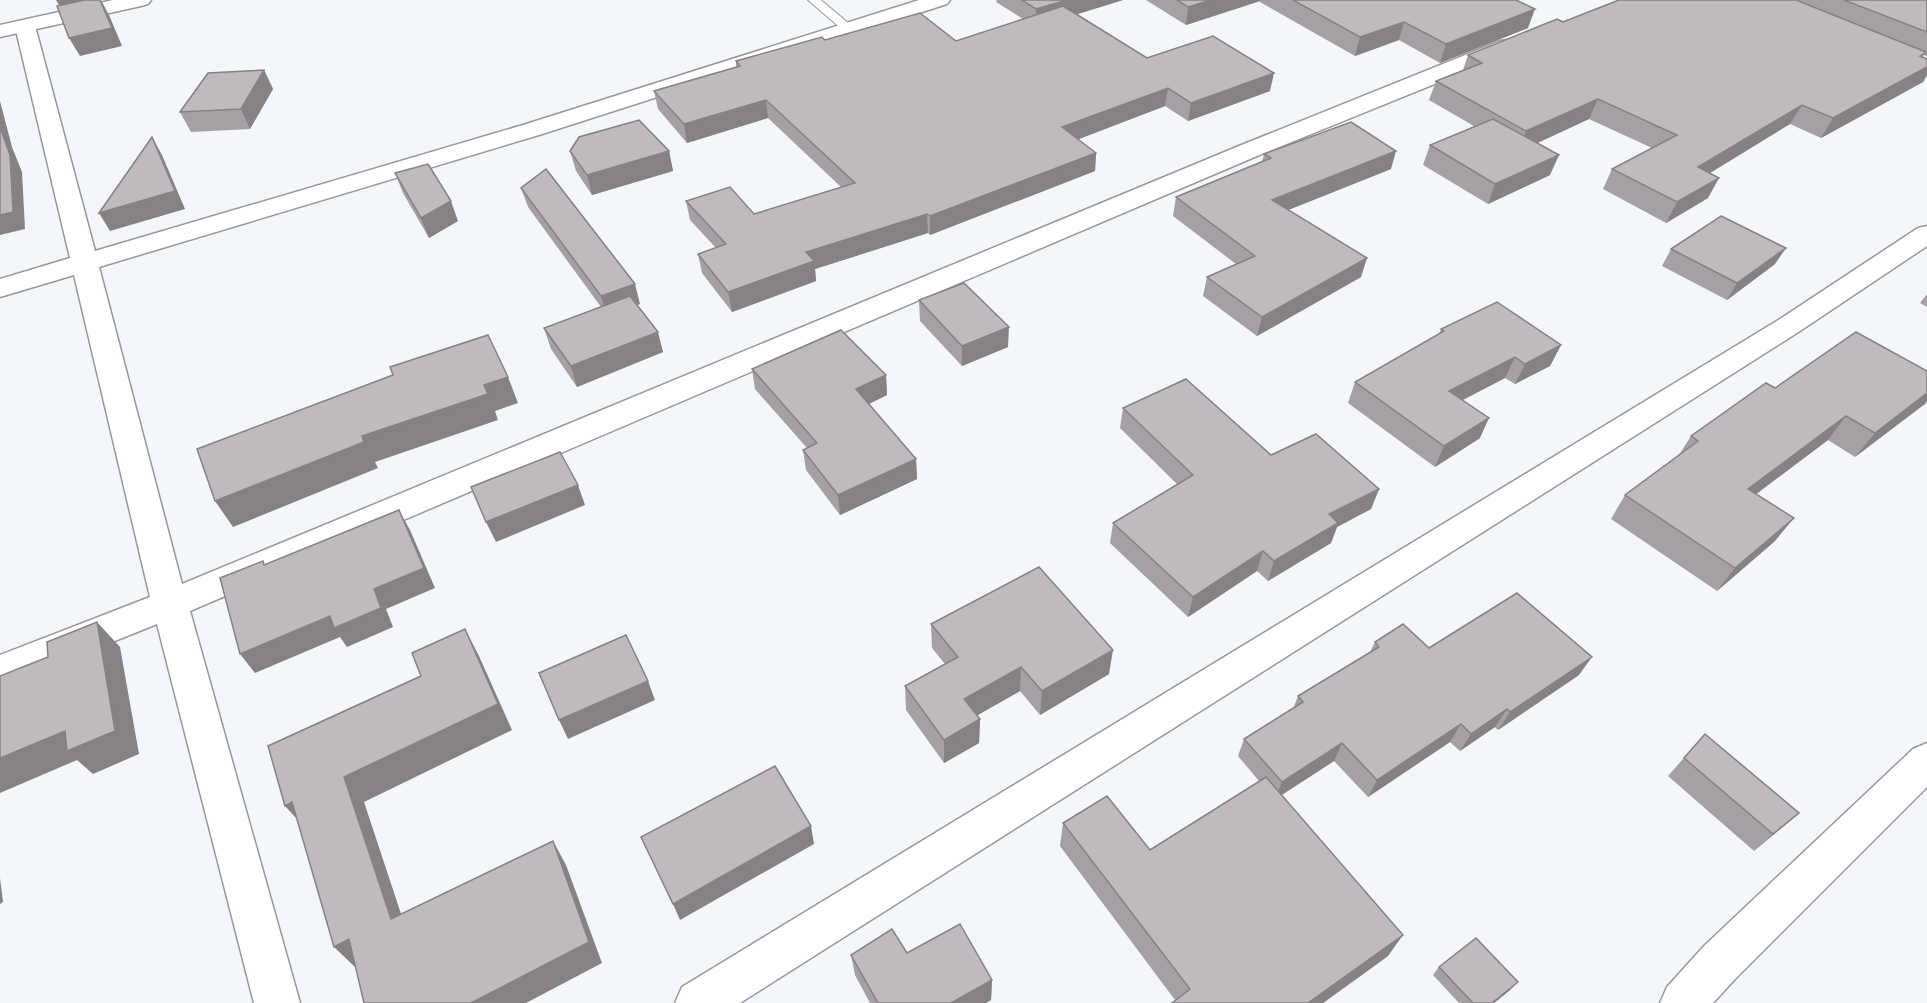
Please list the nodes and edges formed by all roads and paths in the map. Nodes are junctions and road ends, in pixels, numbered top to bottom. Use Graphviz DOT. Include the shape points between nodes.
graph roads {
  1 [pos="141,0"];
  2 [pos="814,0"];
  3 [pos="940,0"];
  4 [pos="12,28"];
  5 [pos="848,28"];
  6 [pos="1533,36"];
  7 [pos="1927,234"];
  8 [pos="83,262"];
  9 [pos="0,288"];
  10 [pos="170,604"];
  11 [pos="0,672"];
  12 [pos="1927,761"];
  13 [pos="277,1003"];
  14 [pos="698,1003"];
  15 [pos="1683,1003"];
  1 -- 4 [label="street"];
  2 -- 5 [label="lane"];
  3 -- 5 [label="street"];
  4 -- 8 [label="street"];
  5 -- 8 [label="street" via="531,130"];
  6 -- 10 [label="street" via="1248,151"];
  7 -- 14 [label="street" via="1780,331"];
  8 -- 9 [label="street"];
  8 -- 10 [label="street"];
  10 -- 11 [label="street"];
  10 -- 13 [label="street"];
  12 -- 15 [label="street" via="1720,962"];
}
